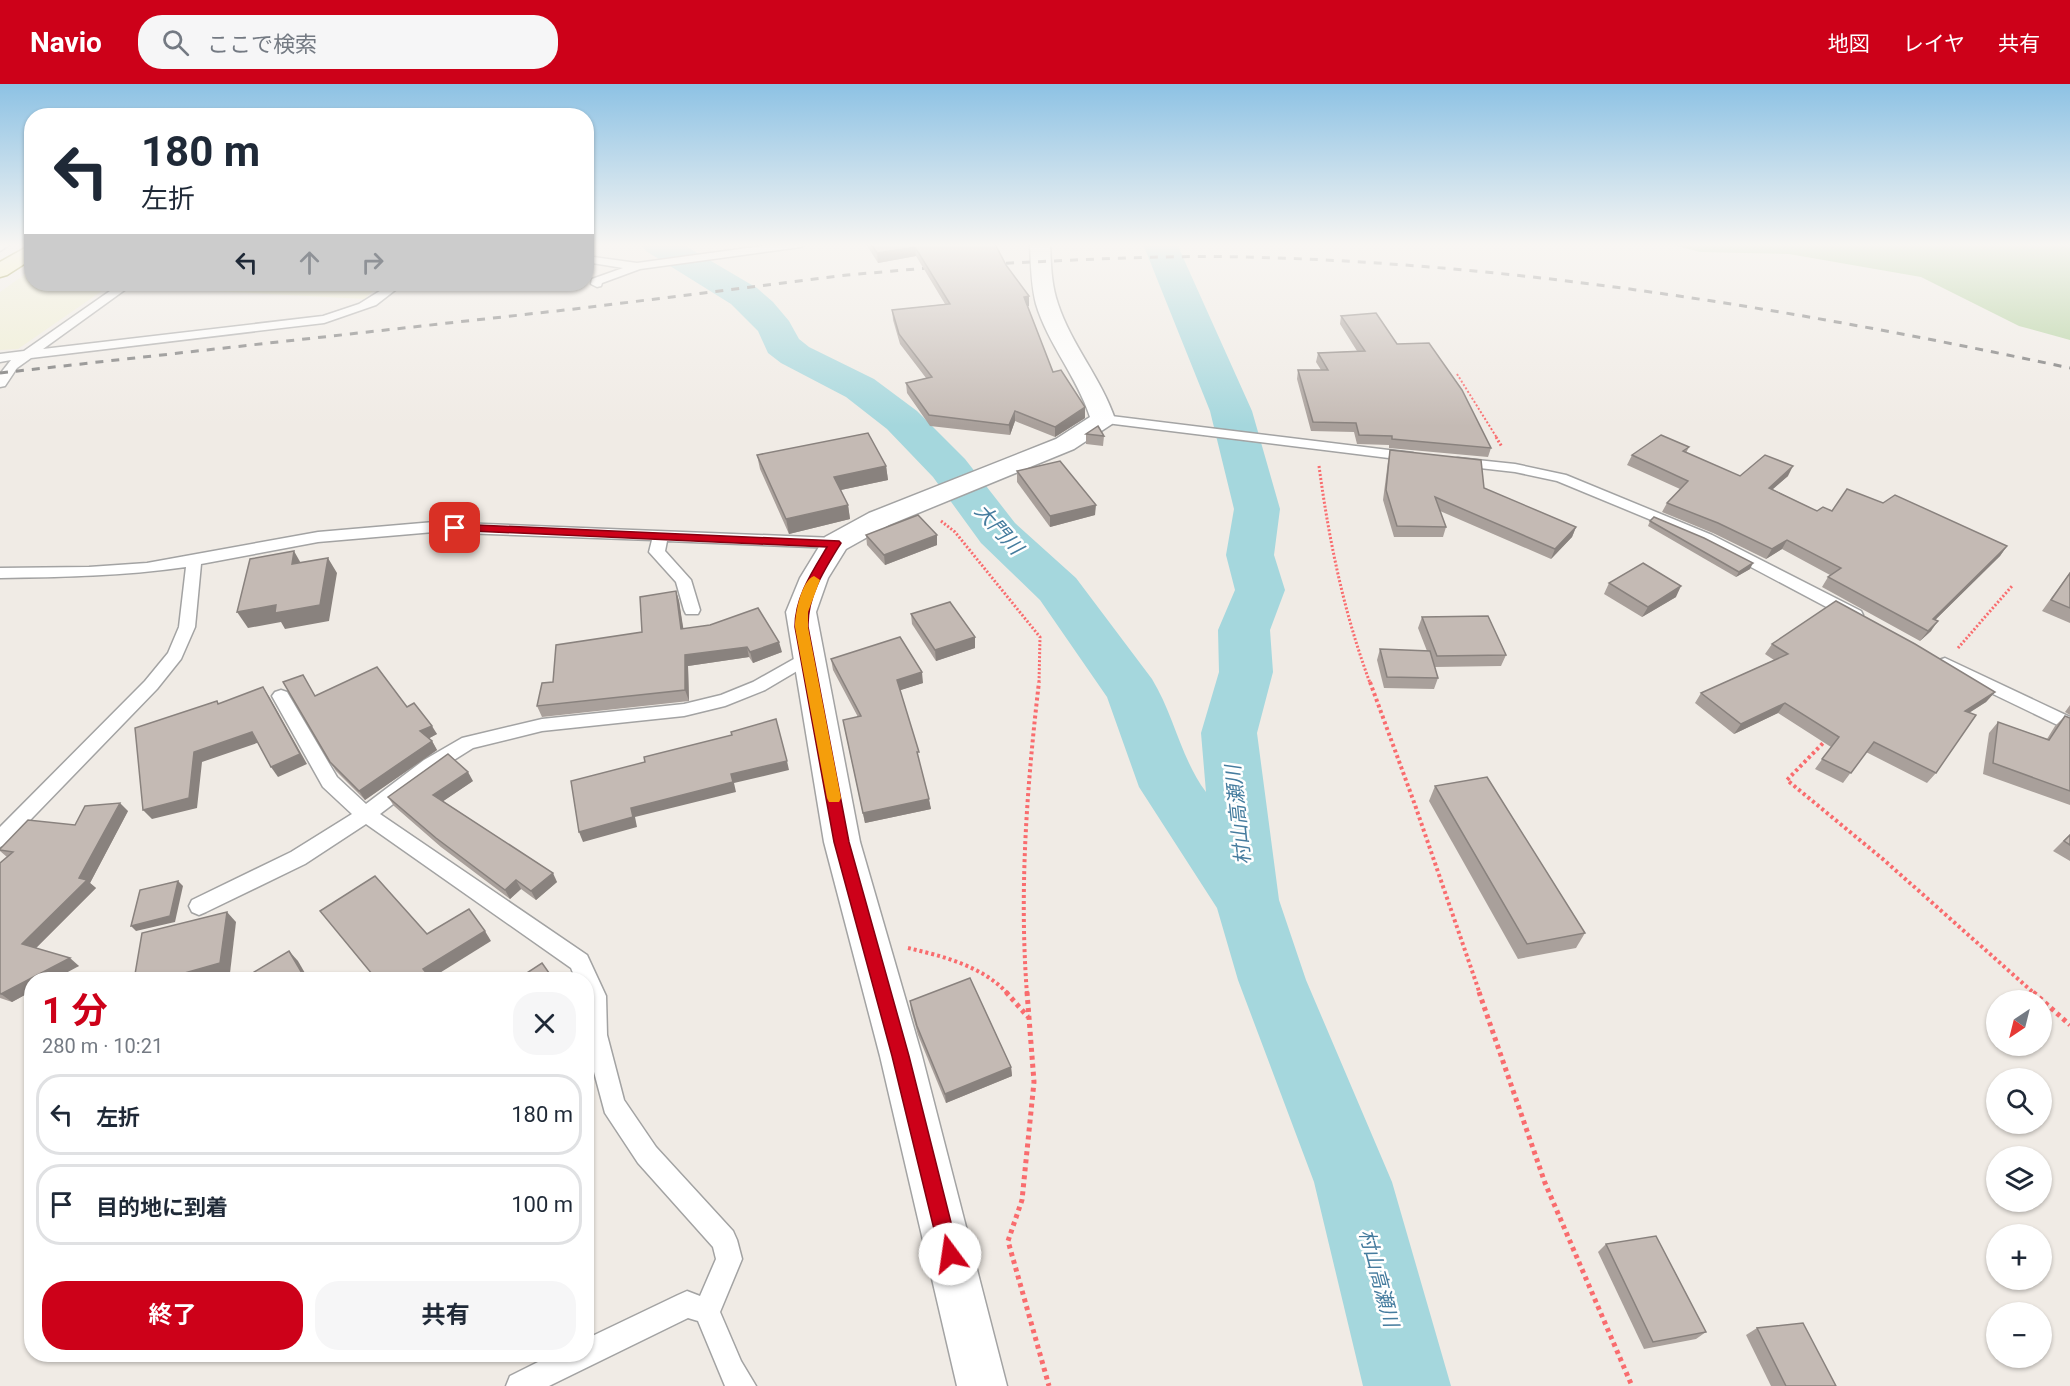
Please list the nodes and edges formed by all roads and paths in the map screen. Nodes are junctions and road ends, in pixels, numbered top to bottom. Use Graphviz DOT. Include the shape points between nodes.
graph roads {
  1 [pos="97,305"];
  2 [pos="369,305"];
  3 [pos="1048,305"];
  4 [pos="24,356"];
  5 [pos="0,358"];
  6 [pos="1457,374"];
  7 [pos="0,383"];
  8 [pos="1103,419"];
  9 [pos="1317,447"];
  10 [pos="1515,468"];
  11 [pos="930,498"];
  12 [pos="660,535"];
  13 [pos="835,543"];
  14 [pos="194,561"];
  15 [pos="0,573"];
  16 [pos="2012,585"];
  17 [pos="692,610"];
  18 [pos="1865,621"];
  19 [pos="808,657"];
  20 [pos="1939,661"];
  21 [pos="280,696"];
  22 [pos="2070,724"];
  23 [pos="1832,733"];
  24 [pos="366,814"];
  25 [pos="0,839"];
  26 [pos="199,906"];
  27 [pos="868,938"];
  28 [pos="584,972"];
  29 [pos="594,994"];
  30 [pos="1029,1017"];
  31 [pos="2070,1025"];
  32 [pos="707,1312"];
  33 [pos="594,1350"];
  34 [pos="569,1362"];
  35 [pos="520,1386"];
  36 [pos="742,1386"];
  37 [pos="982,1386"];
  38 [pos="1049,1386"];
  39 [pos="1632,1386"];
  1 -- 4 [label="lane"];
  2 -- 4 [label="lane" via="324,319"];
  3 -- 8 [label="street"];
  4 -- 5 [label="lane"];
  4 -- 7 [label="lane"];
  6 -- 10 [label="path"];
  8 -- 9 [label="lane"];
  8 -- 11 [label="street" via="1065,444"];
  9 -- 10 [label="lane"];
  9 -- 39 [label="path" via="1328,535 1354,640 1545,1183"];
  10 -- 18 [label="lane" via="1561,478 1707,538"];
  11 -- 13 [label="street"];
  11 -- 30 [label="path" via="1040,637 1024,855"];
  12 -- 13 [label="lane"];
  12 -- 14 [label="lane" via="434,527 318,537"];
  12 -- 17 [label="lane" via="657,552 683,580"];
  13 -- 19 [label="street" via="814,578 801,612"];
  14 -- 15 [label="lane" via="89,572"];
  14 -- 25 [label="lane" via="187,627 175,655 151,685"];
  16 -- 20 [label="path"];
  19 -- 24 [label="lane" via="759,686 724,700 684,710 542,725 468,743 431,765"];
  19 -- 27 [label="street" via="842,842"];
  20 -- 22 [label="lane"];
  21 -- 24 [label="lane" via="330,782"];
  23 -- 31 [label="path" via="1787,780 1884,860"];
  24 -- 26 [label="lane" via="298,858"];
  24 -- 28 [label="lane" via="579,962"];
  27 -- 30 [label="path" via="953,959 1000,985"];
  27 -- 37 [label="street"];
  29 -- 32 [label="lane" via="596,1035 614,1105 647,1155 724,1240 729,1259"];
  30 -- 38 [label="path" via="1033,1094 1022,1200 1008,1240"];
  32 -- 33 [label="lane" via="687,1304"];
  32 -- 36 [label="lane" via="731,1371"];
  34 -- 35 [label="lane"];
}
